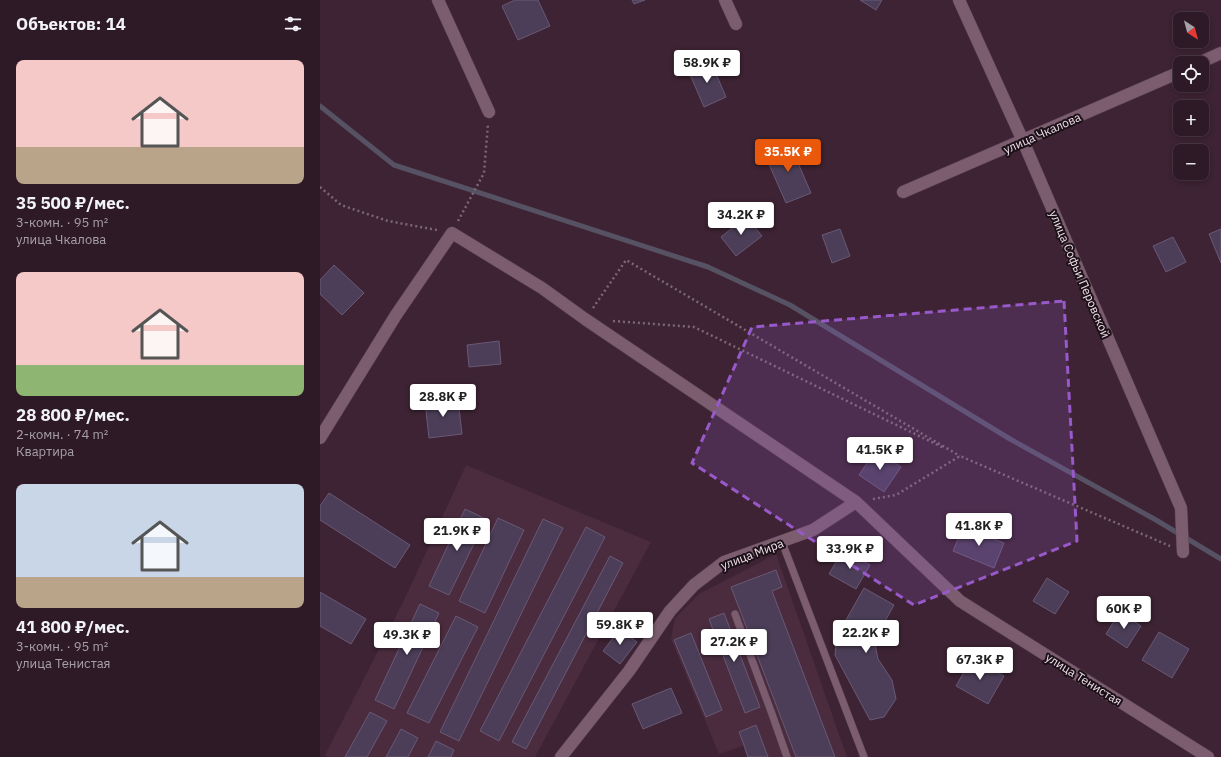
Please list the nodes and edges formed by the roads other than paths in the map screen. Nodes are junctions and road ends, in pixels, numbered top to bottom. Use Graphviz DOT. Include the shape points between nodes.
graph roads {
  1 [pos="438,0"];
  2 [pos="725,0"];
  3 [pos="959,0"];
  4 [pos="736,24"];
  5 [pos="1221,54"];
  6 [pos="1209,59"];
  7 [pos="1173,75"];
  8 [pos="489,112"];
  9 [pos="1023,141"];
  10 [pos="903,192"];
  11 [pos="320,438"];
  12 [pos="856,502"];
  13 [pos="782,542"];
  14 [pos="1184,552"];
  15 [pos="735,614"];
  16 [pos="561,757"];
  17 [pos="787,757"];
  18 [pos="864,757"];
  19 [pos="1208,757"];
  1 -- 8 [label="street"];
  2 -- 4 [label="street"];
  3 -- 9 [label="street, улица Софьи Перовской"];
  5 -- 6 [label="street"];
  7 -- 9 [label="street, улица Чкалова"];
  9 -- 10 [label="street, улица Чкалова"];
  9 -- 14 [label="street, улица Софьи Перовской" via="1181,508"];
  11 -- 12 [label="street, улица Тенистая" via="396,315 452,233 542,288"];
  12 -- 13 [label="street, улица Мира" via="813,530"];
  12 -- 19 [label="street, улица Тенистая" via="960,601"];
  13 -- 16 [label="street, улица Мира" via="724,562 694,585 670,611 629,671"];
  13 -- 18 [label="lane"];
  15 -- 17 [label="lane"];
}
